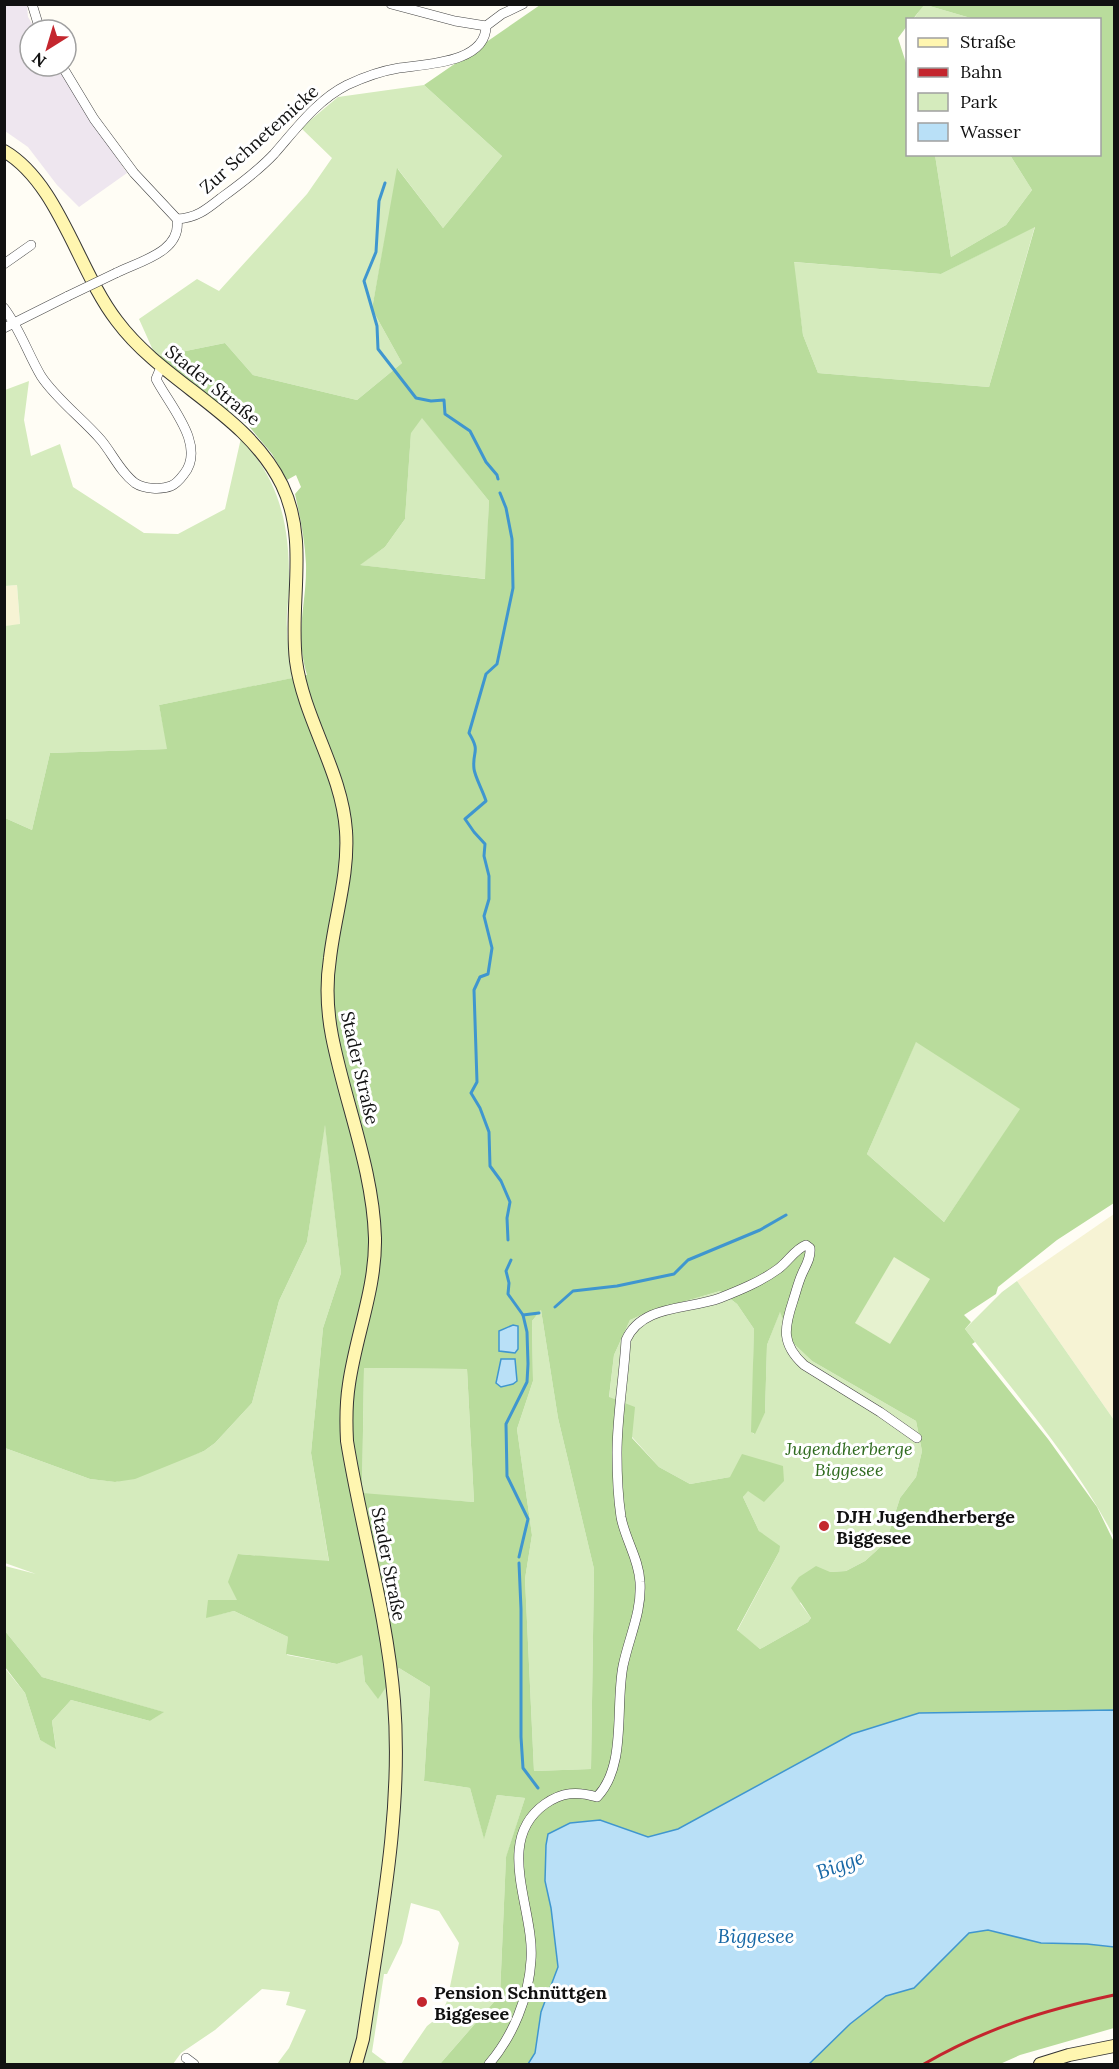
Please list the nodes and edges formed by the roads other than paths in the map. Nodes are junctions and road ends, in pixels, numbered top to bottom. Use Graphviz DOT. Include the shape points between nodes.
graph roads {
  1 [pos="391,4"];
  2 [pos="523,4"];
  3 [pos="486,26"];
  4 [pos="69,78"];
  5 [pos="4,151"];
  6 [pos="177,219"];
  7 [pos="31,245"];
  8 [pos="4,264"];
  9 [pos="4,308"];
  10 [pos="15,323"];
  11 [pos="4,328"];
  12 [pos="161,367"];
  13 [pos="917,1438"];
  14 [pos="1114,2046"];
  15 [pos="356,2064"];
  16 [pos="489,2064"];
  17 [pos="1040,2064"];
  1 -- 3 [label="street"];
  2 -- 3 [label="street"];
  3 -- 6 [label="street, Zur Schnetemicke" via="486,36 479,44 456,59 368,76 345,86 304,118 272,155 228,193 198,216"];
  4 -- 6 [label="street" via="134,173"];
  5 -- 12 [label="street, Stader Straße" via="21,162 39,182 103,302 126,333"];
  6 -- 10 [label="street, bridge" via="177,235 165,249"];
  7 -- 8 [label="street"];
  9 -- 10 [label="street"];
  10 -- 11 [label="street"];
  10 -- 12 [label="street" via="49,385 136,484 153,488 178,481 191,458 190,438 156,379"];
  12 -- 15 [label="street, Stader Straße" via="243,430 284,488 295,531 294,636 299,677 335,778 346,827 346,865 330,954 328,1004 332,1036 368,1182 375,1237 371,1283 349,1384 347,1441 382,1616 395,1740 390,1840 363,2039"];
  13 -- 16 [label="street" via="794,1355 785,1325 811,1255 806,1245 759,1282 717,1299 650,1315 631,1329 626,1340 617,1453 621,1517 637,1564 640,1595 623,1668 615,1760 606,1788 597,1797 568,1793 555,1798 543,1805 525,1828 518,1863 531,1934 527,1989 509,2036"];
  14 -- 17 [label="street"];
}
